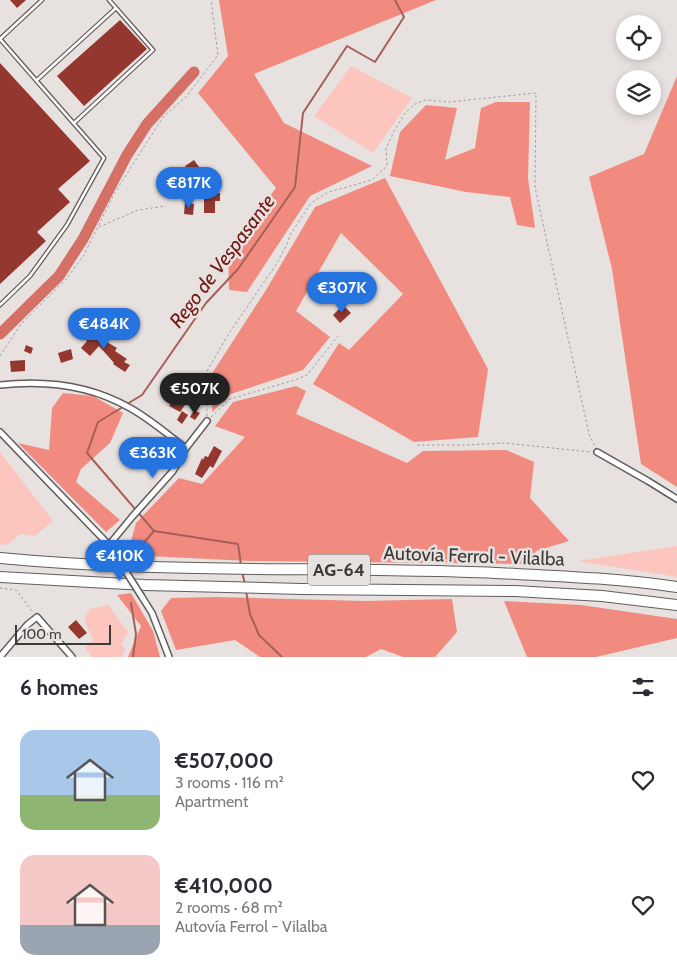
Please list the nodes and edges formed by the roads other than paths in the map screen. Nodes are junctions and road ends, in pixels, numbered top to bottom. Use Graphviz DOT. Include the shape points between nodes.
graph roads {
  1 [pos="42,0"];
  2 [pos="108,0"];
  3 [pos="116,8"];
  4 [pos="0,39"];
  5 [pos="37,80"];
  6 [pos="74,123"];
  7 [pos="0,305"];
  8 [pos="0,385"];
  9 [pos="207,421"];
  10 [pos="0,432"];
  11 [pos="186,448"];
  12 [pos="597,452"];
  13 [pos="677,499"];
  14 [pos="109,545"];
  15 [pos="0,558"];
  16 [pos="0,577"];
  17 [pos="677,587"];
  18 [pos="677,605"];
  19 [pos="0,657"];
  20 [pos="72,657"];
  21 [pos="169,657"];
  1 -- 4 [label="lane"];
  2 -- 3 [label="lane"];
  3 -- 5 [label="lane"];
  3 -- 6 [label="lane" via="153,50"];
  4 -- 5 [label="lane"];
  5 -- 6 [label="lane"];
  6 -- 7 [label="lane" via="104,158 66,225 30,276"];
  8 -- 11 [label="street" via="51,384 86,388 130,408"];
  9 -- 11 [label="street"];
  10 -- 14 [label="street"];
  11 -- 14 [label="street" via="173,471"];
  12 -- 13 [label="street"];
  14 -- 21 [label="street, bridge" via="152,613"];
  15 -- 17 [label="highway, Autovía Ferrol - Vilalba / AG-64" via="137,567 445,571 562,576"];
  16 -- 18 [label="highway, Autovía Ferrol - Vilalba / AG-64" via="145,585 515,591 602,596"];
  19 -- 20 [label="street" via="37,616"];
}
